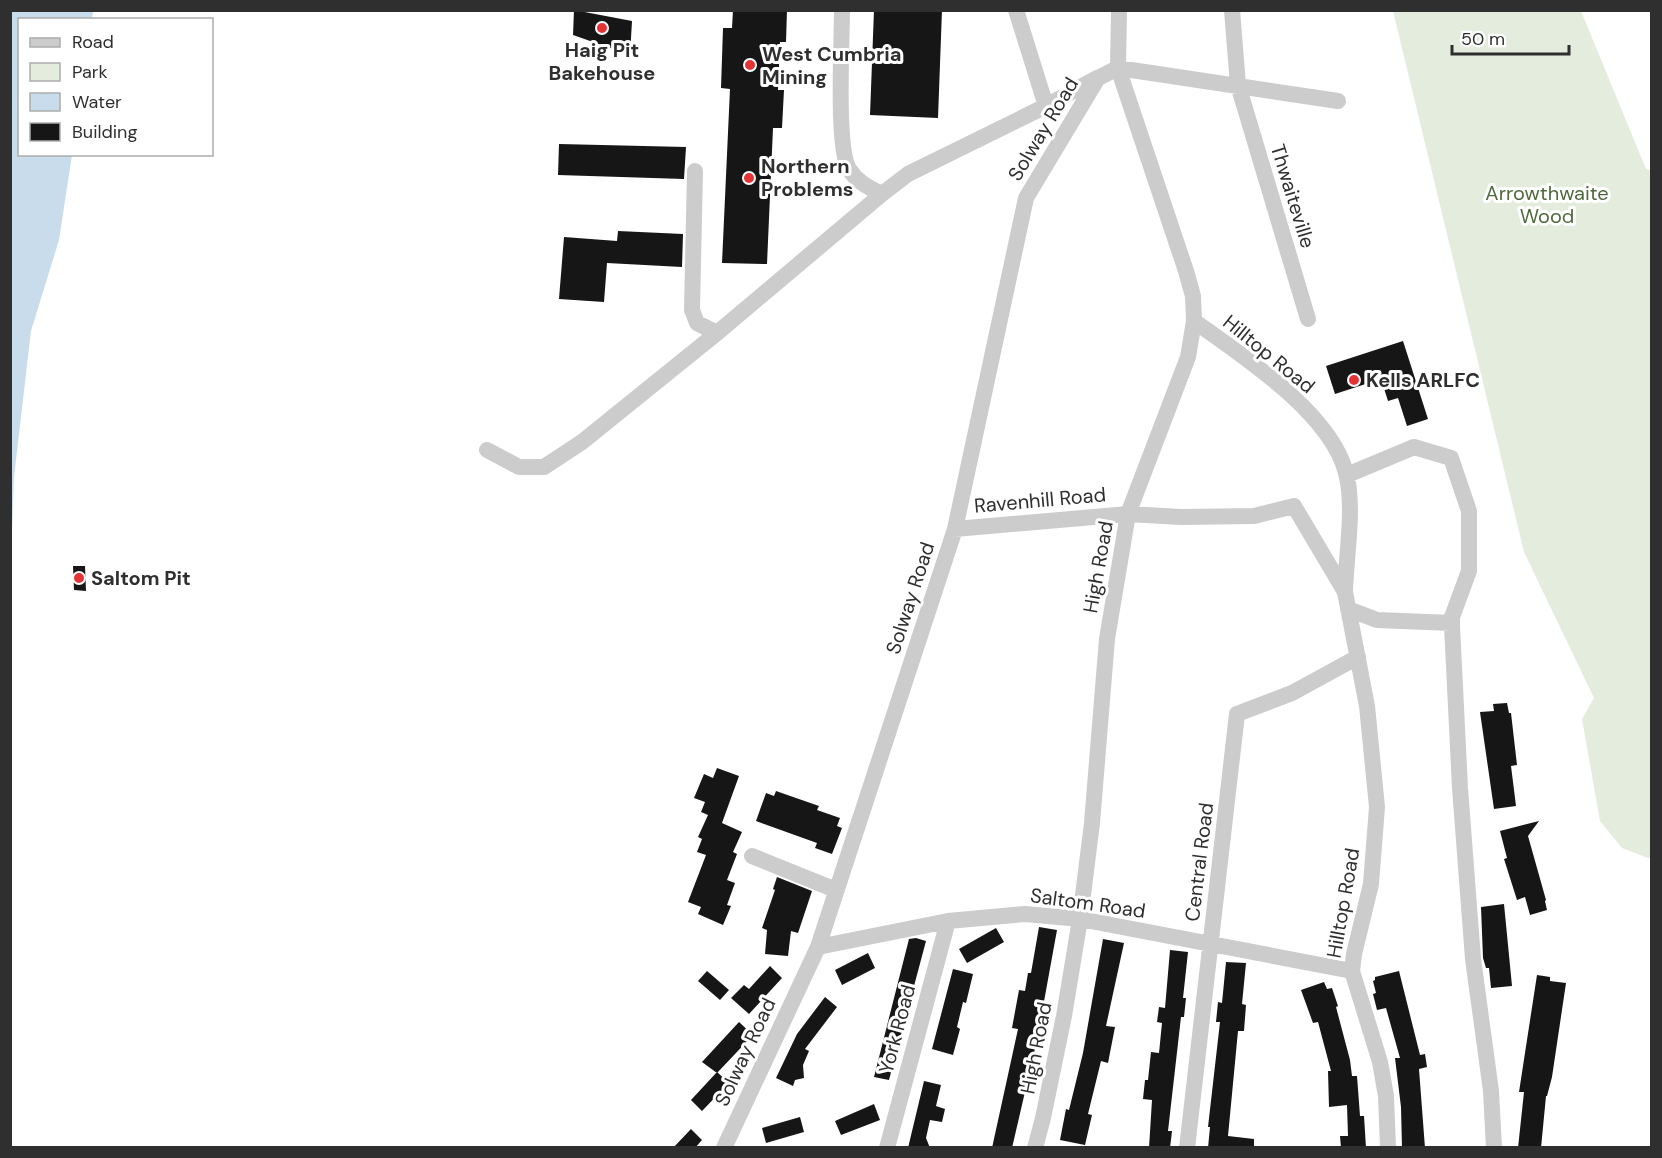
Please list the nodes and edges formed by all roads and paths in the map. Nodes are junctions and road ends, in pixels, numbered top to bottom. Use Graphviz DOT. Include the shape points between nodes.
graph roads {
  1 [pos="842,10"];
  2 [pos="1016,10"];
  3 [pos="1119,10"];
  4 [pos="1232,10"];
  5 [pos="1118,68"];
  6 [pos="1098,78"];
  7 [pos="1238,85"];
  8 [pos="1338,101"];
  9 [pos="1046,106"];
  10 [pos="694,171"];
  11 [pos="882,194"];
  12 [pos="1308,319"];
  13 [pos="1194,321"];
  14 [pos="717,333"];
  15 [pos="487,450"];
  16 [pos="1347,475"];
  17 [pos="1294,506"];
  18 [pos="1128,514"];
  19 [pos="955,529"];
  20 [pos="1345,592"];
  21 [pos="1348,609"];
  22 [pos="1452,623"];
  23 [pos="1358,657"];
  24 [pos="752,856"];
  25 [pos="836,890"];
  26 [pos="1080,919"];
  27 [pos="948,921"];
  28 [pos="1210,944"];
  29 [pos="818,947"];
  30 [pos="1352,971"];
  31 [pos="724,1148"];
  32 [pos="887,1148"];
  33 [pos="1035,1148"];
  34 [pos="1187,1148"];
  35 [pos="1388,1148"];
  36 [pos="1494,1148"];
  1 -- 11 [label="street" via="841,134 847,166 859,182"];
  2 -- 9 [label="street"];
  3 -- 5 [label="street, High Road"];
  4 -- 7 [label="street, Thwaiteville"];
  5 -- 6 [label="street, Solway Road"];
  5 -- 7 [label="street"];
  5 -- 13 [label="street, High Road" via="1186,271"];
  6 -- 9 [label="street"];
  6 -- 19 [label="street, Solway Road" via="1026,198"];
  7 -- 8 [label="street"];
  7 -- 12 [label="street, Thwaiteville"];
  9 -- 11 [label="street" via="908,174"];
  10 -- 14 [label="street" via="692,310 698,323"];
  11 -- 14 [label="street"];
  13 -- 16 [label="street, Hilltop Road" via="1298,401 1329,437"];
  13 -- 18 [label="street, High Road" via="1188,357"];
  14 -- 15 [label="street" via="582,442 544,467 519,467"];
  16 -- 20 [label="street, Hilltop Road" via="1350,501"];
  16 -- 22 [label="street" via="1414,447 1451,458 1469,511 1469,571"];
  17 -- 18 [label="street, Ravenhill Road" via="1254,516"];
  17 -- 20 [label="street, Hilltop Road"];
  18 -- 19 [label="street, Ravenhill Road"];
  18 -- 26 [label="street, High Road" via="1107,639"];
  19 -- 25 [label="street, Solway Road"];
  20 -- 21 [label="street, Hilltop Road"];
  21 -- 22 [label="street" via="1377,620"];
  21 -- 23 [label="street, Hilltop Road"];
  22 -- 36 [label="street" via="1473,959 1491,1091"];
  23 -- 28 [label="street, Central Road" via="1292,693 1237,714"];
  23 -- 30 [label="street, Hilltop Road" via="1377,807 1371,884"];
  24 -- 25 [label="street"];
  25 -- 29 [label="street, Solway Road"];
  26 -- 27 [label="street, Saltom Road" via="1025,914"];
  26 -- 28 [label="street, Saltom Road"];
  26 -- 33 [label="street, High Road" via="1044,1118"];
  27 -- 29 [label="street, Saltom Road"];
  27 -- 32 [label="street, York Road"];
  28 -- 30 [label="street, Saltom Road"];
  28 -- 34 [label="street, Central Road"];
  29 -- 31 [label="street, Solway Road"];
  30 -- 35 [label="street, Hilltop Road" via="1380,1062"];
}
